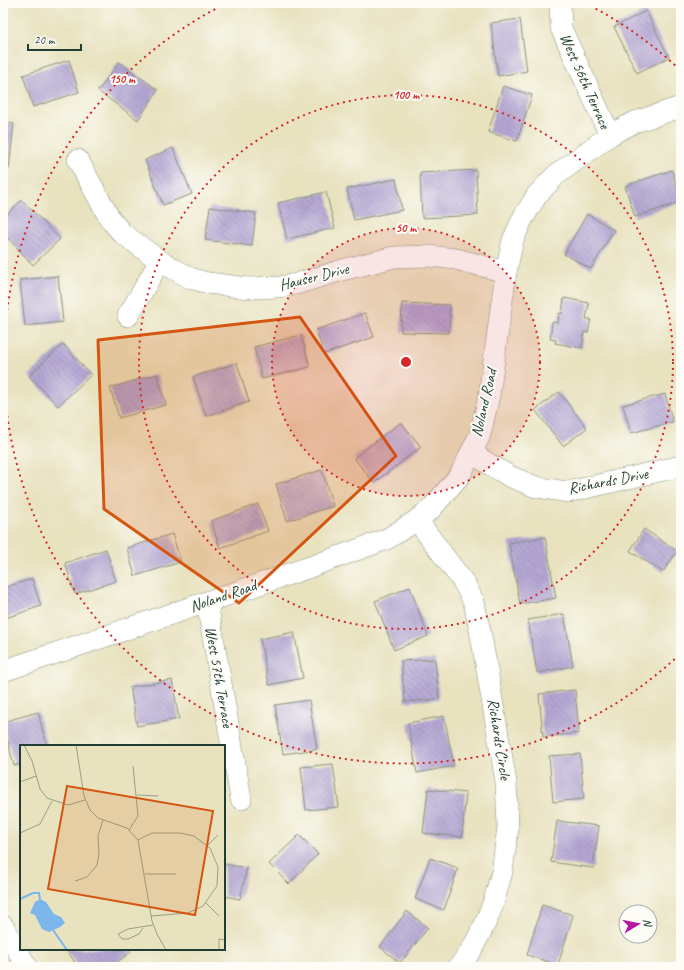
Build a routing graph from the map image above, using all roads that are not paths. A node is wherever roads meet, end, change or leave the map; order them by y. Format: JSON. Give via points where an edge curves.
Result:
{"nodes":[{"id":1,"x":560,"y":3,"type":"edge"},
{"id":2,"x":681,"y":107,"type":"edge"},
{"id":3,"x":610,"y":135,"type":"junction"},
{"id":4,"x":78,"y":160,"type":"dead end"},
{"id":5,"x":160,"y":261,"type":"junction"},
{"id":6,"x":506,"y":272,"type":"junction"},
{"id":7,"x":128,"y":316,"type":"dead end"},
{"id":8,"x":471,"y":453,"type":"junction"},
{"id":9,"x":681,"y":466,"type":"edge"},
{"id":10,"x":417,"y":520,"type":"junction"},
{"id":11,"x":207,"y":602,"type":"junction"},
{"id":12,"x":3,"y":671,"type":"edge"},
{"id":13,"x":241,"y":799,"type":"dead end"},
{"id":14,"x":3,"y":926,"type":"edge"},
{"id":15,"x":27,"y":967,"type":"edge"},
{"id":16,"x":459,"y":967,"type":"edge"}],
"edges":[{"from":1,"to":3,"type":"street","name":"West 56th Terrace","via":[[561,28]]},
{"from":2,"to":3,"type":"street","name":"Noland Road","via":[[635,122]]},
{"from":3,"to":6,"type":"street","name":"Noland Road","via":[[556,175],[537,195],[513,240]]},
{"from":4,"to":5,"type":"street","name":"Hauser Drive","via":[[110,219],[122,234]]},
{"from":5,"to":6,"type":"street","name":"Hauser Drive","via":[[190,278],[248,288],[279,288],[394,257],[429,256],[456,259]]},
{"from":5,"to":7,"type":"street"},
{"from":6,"to":8,"type":"street","name":"Noland Road","via":[[489,396],[480,435]]},
{"from":8,"to":9,"type":"street","name":"Richards Drive","via":[[509,476],[536,487],[568,492]]},
{"from":8,"to":10,"type":"street","name":"Noland Road","via":[[460,475],[444,495],[432,509]]},
{"from":10,"to":11,"type":"street","name":"Noland Road","via":[[387,539]]},
{"from":10,"to":16,"type":"street","name":"Richards Circle","via":[[464,583],[474,602],[506,782],[508,827],[502,872],[485,924]]},
{"from":11,"to":12,"type":"street","name":"Noland Road"},
{"from":11,"to":13,"type":"street","name":"West 57th Terrace"},
{"from":14,"to":15,"type":"street"}]}
